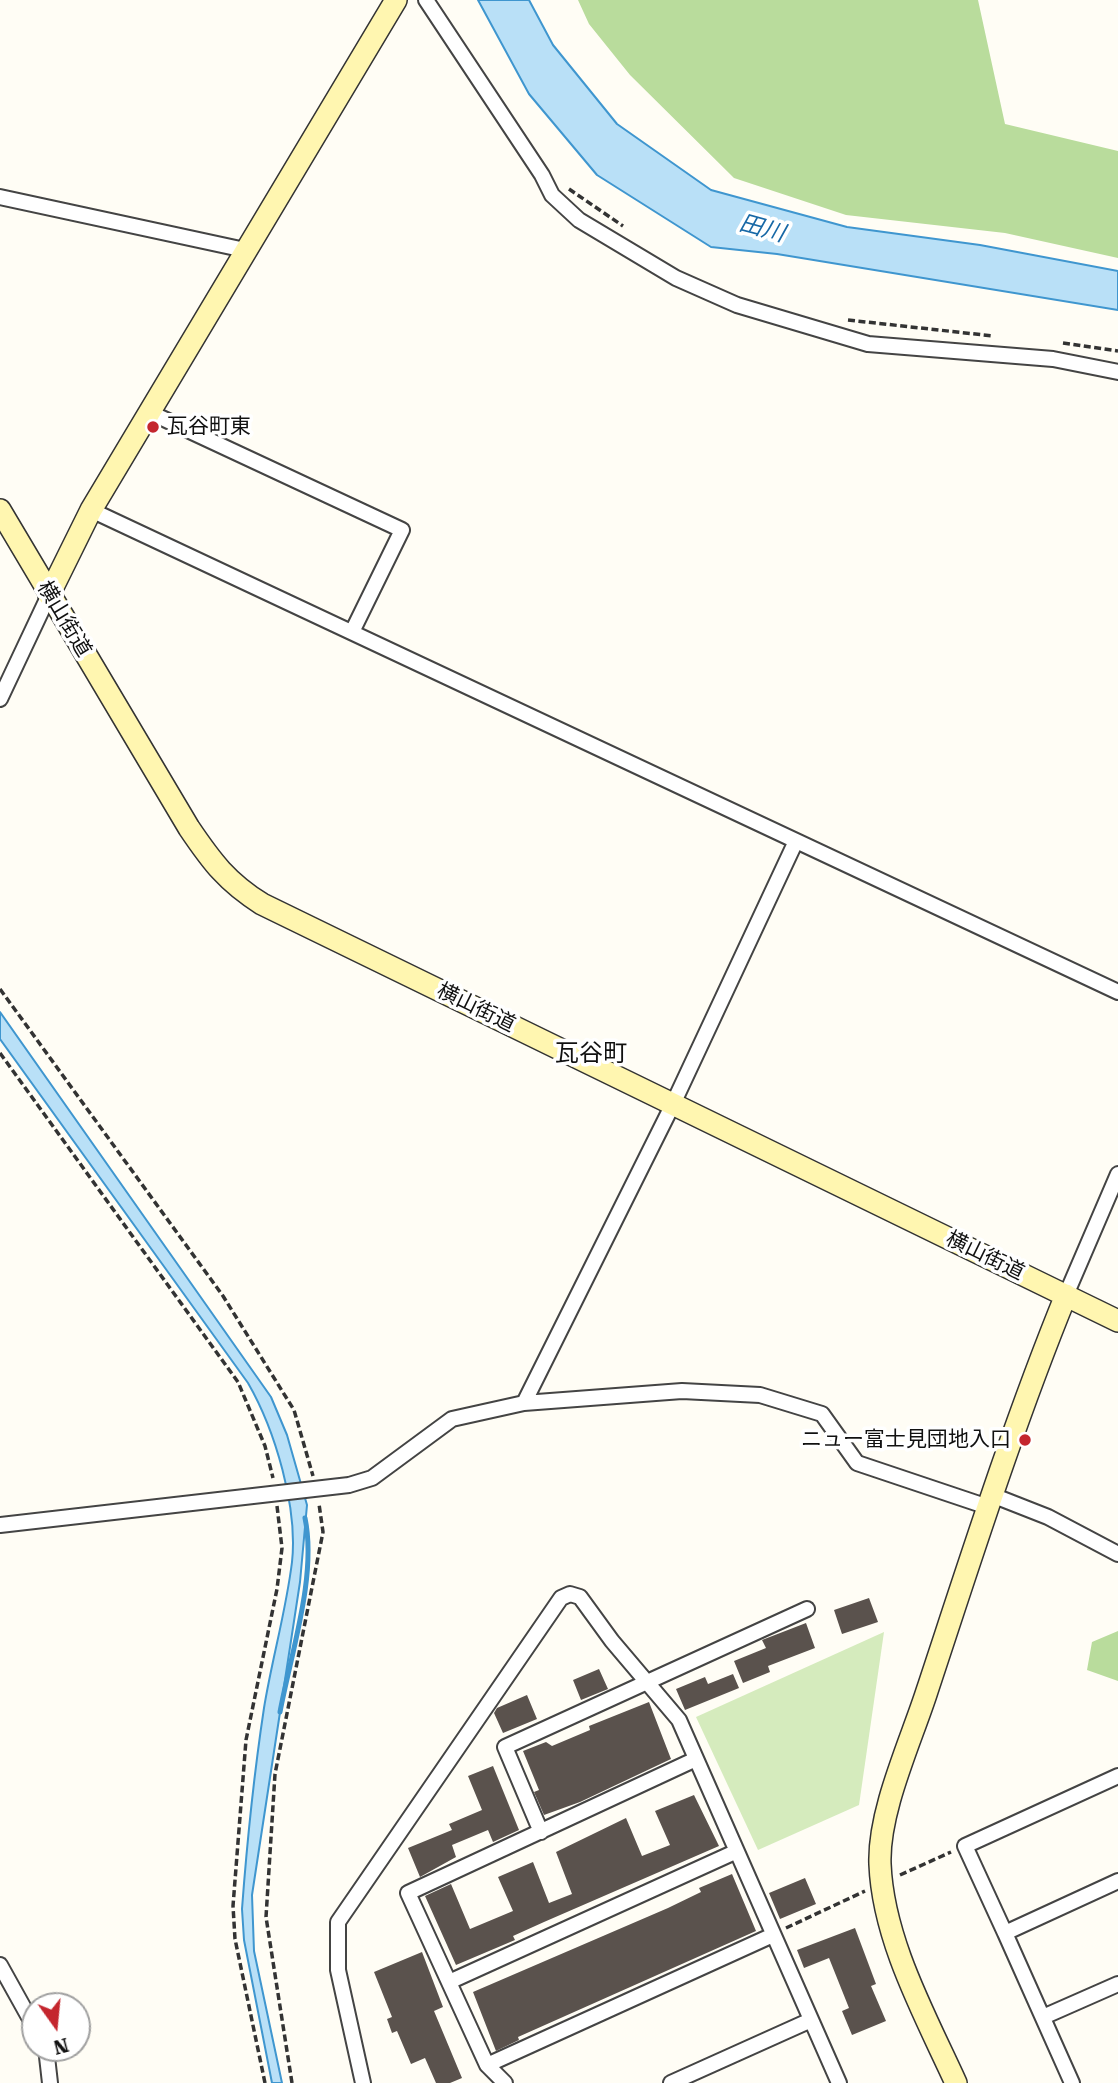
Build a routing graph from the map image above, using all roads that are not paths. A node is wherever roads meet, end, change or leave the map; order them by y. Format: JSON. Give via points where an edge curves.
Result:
{"nodes":[{"id":1,"x":396,"y":0,"type":"edge"},
{"id":2,"x":426,"y":0,"type":"edge"},
{"id":3,"x":0,"y":197,"type":"edge"},
{"id":4,"x":244,"y":250,"type":"junction"},
{"id":5,"x":1118,"y":372,"type":"edge"},
{"id":6,"x":149,"y":412,"type":"junction"},
{"id":7,"x":0,"y":510,"type":"edge"},
{"id":8,"x":91,"y":510,"type":"junction"},
{"id":9,"x":49,"y":595,"type":"junction"},
{"id":10,"x":352,"y":632,"type":"junction"},
{"id":11,"x":0,"y":699,"type":"edge"},
{"id":12,"x":796,"y":841,"type":"junction"},
{"id":13,"x":1118,"y":992,"type":"edge"},
{"id":14,"x":673,"y":1104,"type":"junction"},
{"id":15,"x":1118,"y":1174,"type":"edge"},
{"id":16,"x":1066,"y":1296,"type":"junction"},
{"id":17,"x":1118,"y":1321,"type":"edge"},
{"id":18,"x":524,"y":1403,"type":"junction"},
{"id":19,"x":990,"y":1501,"type":"junction"},
{"id":20,"x":0,"y":1525,"type":"edge"},
{"id":21,"x":1118,"y":1554,"type":"edge"},
{"id":22,"x":807,"y":1609,"type":"dead end"},
{"id":23,"x":649,"y":1683,"type":"junction"},
{"id":24,"x":696,"y":1759,"type":"junction"},
{"id":25,"x":1118,"y":1776,"type":"edge"},
{"id":26,"x":541,"y":1832,"type":"junction"},
{"id":27,"x":735,"y":1852,"type":"junction"},
{"id":28,"x":1118,"y":1881,"type":"edge"},
{"id":29,"x":1005,"y":1933,"type":"junction"},
{"id":30,"x":773,"y":1935,"type":"junction"},
{"id":31,"x":0,"y":1965,"type":"edge"},
{"id":32,"x":449,"y":1982,"type":"junction"},
{"id":33,"x":1118,"y":1984,"type":"edge"},
{"id":34,"x":21,"y":2003,"type":"edge"},
{"id":35,"x":1043,"y":2017,"type":"junction"},
{"id":36,"x":811,"y":2020,"type":"junction"},
{"id":37,"x":48,"y":2062,"type":"edge"},
{"id":38,"x":487,"y":2065,"type":"junction"},
{"id":39,"x":50,"y":2083,"type":"edge"},
{"id":40,"x":363,"y":2083,"type":"edge"},
{"id":41,"x":505,"y":2083,"type":"edge"},
{"id":42,"x":671,"y":2083,"type":"edge"},
{"id":43,"x":839,"y":2083,"type":"edge"},
{"id":44,"x":956,"y":2083,"type":"edge"},
{"id":45,"x":1072,"y":2083,"type":"edge"}],
"edges":[{"from":1,"to":4,"type":"street"},
{"from":2,"to":5,"type":"street","via":[[552,195],[579,220],[676,278],[737,305],[868,344],[1053,359]]},
{"from":3,"to":4,"type":"street"},
{"from":4,"to":6,"type":"street"},
{"from":6,"to":8,"type":"street"},
{"from":6,"to":10,"type":"street","via":[[402,530]]},
{"from":7,"to":9,"type":"street","name":"横山街道"},
{"from":8,"to":9,"type":"street"},
{"from":8,"to":10,"type":"street"},
{"from":9,"to":11,"type":"street"},
{"from":9,"to":14,"type":"street","name":"横山街道","via":[[189,828],[218,871],[238,889]]},
{"from":10,"to":12,"type":"street"},
{"from":12,"to":13,"type":"street"},
{"from":12,"to":14,"type":"street"},
{"from":14,"to":16,"type":"street","name":"横山街道"},
{"from":14,"to":18,"type":"street"},
{"from":15,"to":16,"type":"street"},
{"from":16,"to":17,"type":"street","name":"横山街道"},
{"from":16,"to":19,"type":"street"},
{"from":18,"to":19,"type":"street","via":[[682,1391],[760,1395],[822,1414],[857,1463]]},
{"from":18,"to":20,"type":"street","via":[[452,1419],[372,1478],[317,1489]]},
{"from":19,"to":21,"type":"street","via":[[1048,1517]]},
{"from":19,"to":44,"type":"street","via":[[886,1817],[880,1860],[881,1884],[896,1942]]},
{"from":22,"to":23,"type":"street"},
{"from":23,"to":24,"type":"street","via":[[679,1720]]},
{"from":23,"to":26,"type":"street","via":[[505,1747]]},
{"from":23,"to":40,"type":"street","via":[[580,1597],[570,1594],[561,1598],[338,1922],[338,1970]]},
{"from":24,"to":26,"type":"street"},
{"from":24,"to":27,"type":"street"},
{"from":25,"to":29,"type":"street","via":[[965,1846]]},
{"from":26,"to":32,"type":"street","via":[[408,1893]]},
{"from":27,"to":30,"type":"street"},
{"from":27,"to":32,"type":"street"},
{"from":28,"to":29,"type":"street"},
{"from":29,"to":35,"type":"street"},
{"from":30,"to":36,"type":"street"},
{"from":30,"to":38,"type":"street"},
{"from":31,"to":34,"type":"street"},
{"from":32,"to":38,"type":"street"},
{"from":33,"to":35,"type":"street"},
{"from":35,"to":45,"type":"street"},
{"from":36,"to":42,"type":"street"},
{"from":36,"to":43,"type":"street"},
{"from":37,"to":39,"type":"street"},
{"from":38,"to":41,"type":"street"}]}
